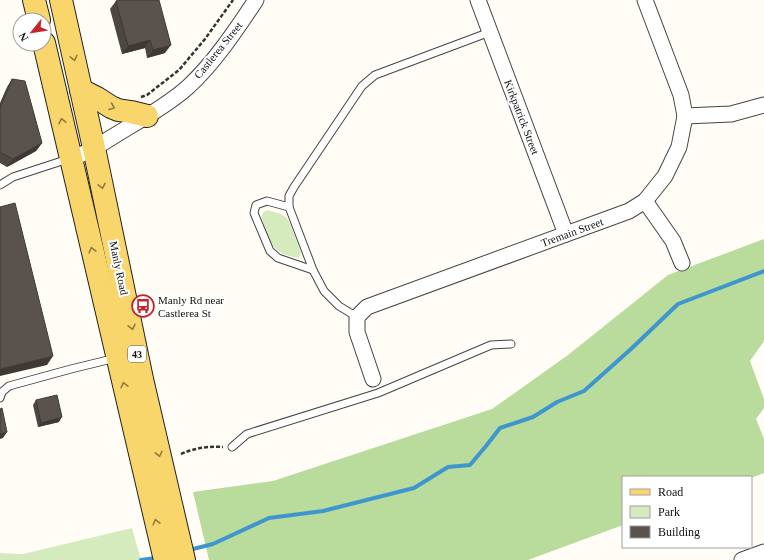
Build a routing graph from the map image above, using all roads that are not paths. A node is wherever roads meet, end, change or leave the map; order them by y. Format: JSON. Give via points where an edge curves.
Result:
{"nodes":[{"id":1,"x":34,"y":0,"type":"edge"},
{"id":2,"x":60,"y":0,"type":"edge"},
{"id":3,"x":256,"y":0,"type":"edge"},
{"id":4,"x":478,"y":0,"type":"edge"},
{"id":5,"x":645,"y":0,"type":"edge"},
{"id":6,"x":37,"y":12,"type":"edge"},
{"id":7,"x":490,"y":32,"type":"junction"},
{"id":8,"x":46,"y":52,"type":"edge"},
{"id":9,"x":81,"y":90,"type":"junction"},
{"id":10,"x":764,"y":105,"type":"edge"},
{"id":11,"x":147,"y":116,"type":"junction"},
{"id":12,"x":685,"y":116,"type":"junction"},
{"id":13,"x":94,"y":148,"type":"junction"},
{"id":14,"x":70,"y":159,"type":"junction"},
{"id":15,"x":0,"y":185,"type":"edge"},
{"id":16,"x":645,"y":201,"type":"junction"},
{"id":17,"x":289,"y":207,"type":"junction"},
{"id":18,"x":566,"y":234,"type":"junction"},
{"id":19,"x":682,"y":263,"type":"dead end"},
{"id":20,"x":313,"y":270,"type":"junction"},
{"id":21,"x":357,"y":318,"type":"junction"},
{"id":22,"x":511,"y":344,"type":"dead end"},
{"id":23,"x":117,"y":358,"type":"junction"},
{"id":24,"x":376,"y":386,"type":"junction"},
{"id":25,"x":0,"y":398,"type":"edge"},
{"id":26,"x":232,"y":447,"type":"road end"},
{"id":27,"x":764,"y":552,"type":"edge"},
{"id":28,"x":165,"y":560,"type":"edge"},
{"id":29,"x":184,"y":560,"type":"edge"},
{"id":30,"x":742,"y":560,"type":"edge"}],
"edges":[{"from":1,"to":6,"type":"main road"},
{"from":2,"to":9,"type":"main road","name":"Manly Road","number":"43","one_way":true},
{"from":3,"to":11,"type":"street","name":"Castlerea Street","via":[[212,61],[189,86]]},
{"from":4,"to":7,"type":"street","name":"Kirkpatrick Street"},
{"from":5,"to":12,"type":"street","name":"Tremain Street","via":[[681,96]]},
{"from":7,"to":17,"type":"lane","via":[[375,75],[362,86],[294,187],[289,196]]},
{"from":7,"to":18,"type":"street","name":"Kirkpatrick Street"},
{"from":14,"to":8,"type":"main road","name":"Manly Road","number":"43","one_way":true},
{"from":9,"to":11,"type":"main road","one_way":true,"via":[[118,110]]},
{"from":9,"to":13,"type":"main road","name":"Manly Road","number":"43"},
{"from":10,"to":12,"type":"street","via":[[731,114]]},
{"from":11,"to":13,"type":"street","name":"Castlerea Street"},
{"from":12,"to":16,"type":"street","name":"Tremain Street","via":[[679,147],[665,176]]},
{"from":13,"to":14,"type":"street","name":"Castlerea Street"},
{"from":13,"to":29,"type":"main road","name":"Manly Road","number":"43","one_way":true,"via":[[142,379]]},
{"from":14,"to":15,"type":"lane","via":[[13,177]]},
{"from":23,"to":14,"type":"main road","name":"Manly Road","number":"43","one_way":true},
{"from":16,"to":18,"type":"street","name":"Tremain Street","via":[[629,211]]},
{"from":16,"to":19,"type":"street","via":[[673,241]]},
{"from":17,"to":20,"type":"lane"},
{"from":17,"to":20,"type":"lane","via":[[267,201],[256,205],[254,213],[270,251],[278,258]]},
{"from":18,"to":21,"type":"street","name":"Tremain Street","via":[[366,307]]},
{"from":20,"to":21,"type":"lane","via":[[324,291],[339,306]]},
{"from":21,"to":24,"type":"street","via":[[357,332]]},
{"from":22,"to":24,"type":"lane","via":[[491,345]]},
{"from":23,"to":25,"type":"lane","via":[[9,386]]},
{"from":28,"to":23,"type":"main road","name":"Manly Road","number":"43","one_way":true},
{"from":24,"to":26,"type":"lane","via":[[247,434]]},
{"from":27,"to":30,"type":"street"}]}
